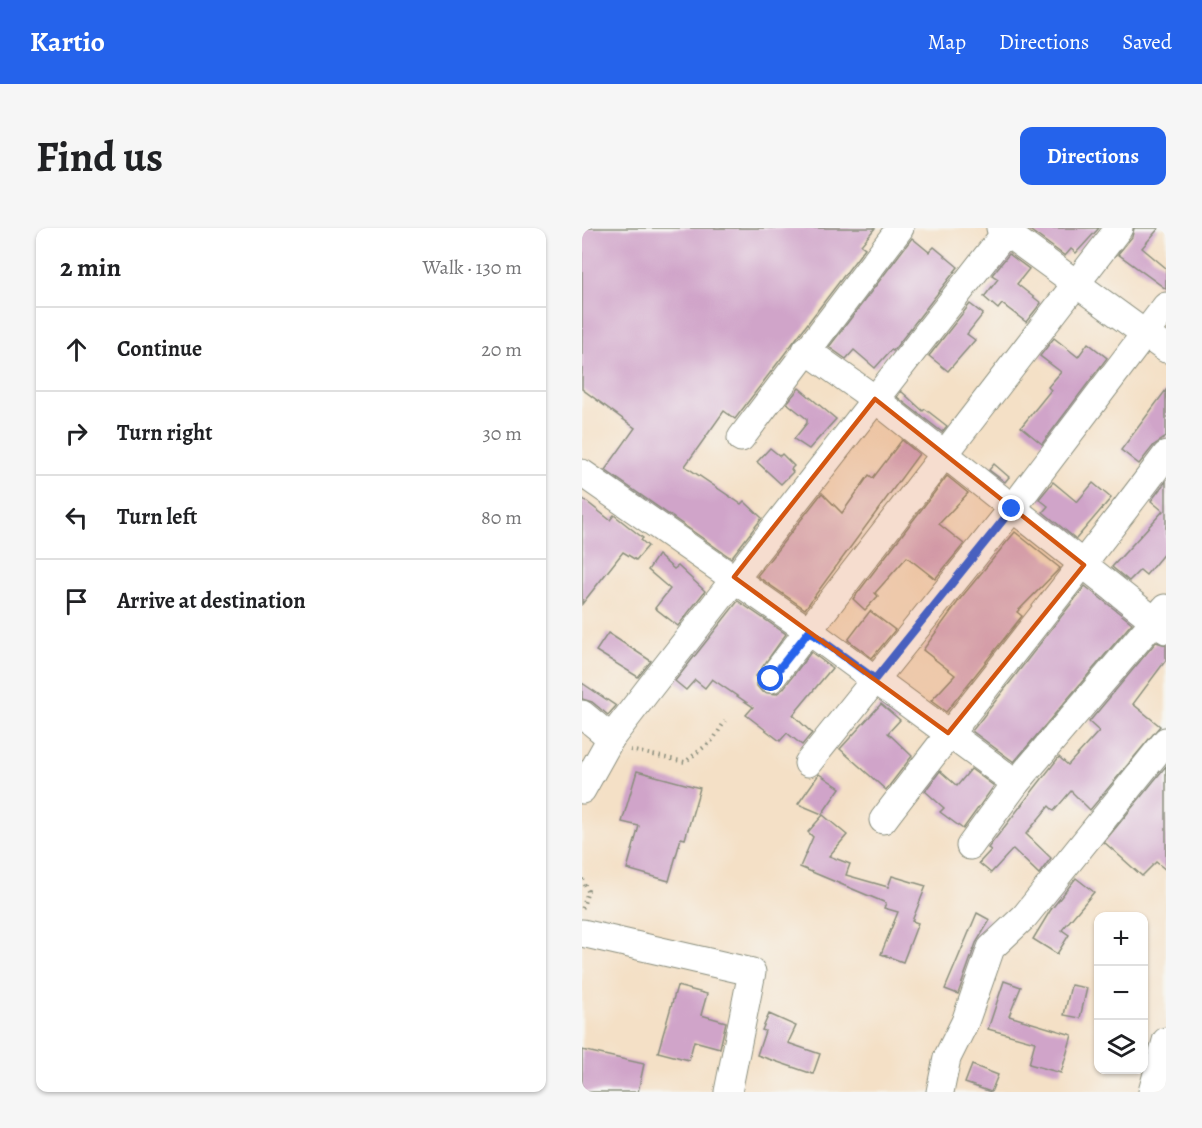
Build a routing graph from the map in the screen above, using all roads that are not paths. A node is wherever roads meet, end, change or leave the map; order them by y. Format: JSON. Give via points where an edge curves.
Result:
{"nodes":[{"id":1,"x":900,"y":228,"type":"edge"},
{"id":2,"x":1119,"y":228,"type":"edge"},
{"id":3,"x":1005,"y":229,"type":"edge"},
{"id":4,"x":1077,"y":284,"type":"junction"},
{"id":5,"x":1166,"y":306,"type":"edge"},
{"id":6,"x":1156,"y":341,"type":"edge"},
{"id":7,"x":806,"y":350,"type":"junction"},
{"id":8,"x":875,"y":399,"type":"junction"},
{"id":9,"x":741,"y":438,"type":"dead end"},
{"id":10,"x":944,"y":454,"type":"junction"},
{"id":11,"x":1166,"y":455,"type":"edge"},
{"id":12,"x":584,"y":478,"type":"edge"},
{"id":13,"x":1012,"y":509,"type":"junction"},
{"id":14,"x":1084,"y":565,"type":"junction"},
{"id":15,"x":734,"y":577,"type":"junction"},
{"id":16,"x":1162,"y":620,"type":"edge"},
{"id":17,"x":809,"y":631,"type":"junction"},
{"id":18,"x":771,"y":679,"type":"dead end"},
{"id":19,"x":875,"y":679,"type":"junction"},
{"id":20,"x":582,"y":714,"type":"edge"},
{"id":21,"x":948,"y":733,"type":"junction"},
{"id":22,"x":1166,"y":741,"type":"edge"},
{"id":23,"x":609,"y":743,"type":"junction"},
{"id":24,"x":808,"y":763,"type":"dead end"},
{"id":25,"x":1016,"y":783,"type":"junction"},
{"id":26,"x":582,"y":790,"type":"edge"},
{"id":27,"x":883,"y":820,"type":"dead end"},
{"id":28,"x":970,"y":846,"type":"dead end"},
{"id":29,"x":582,"y":933,"type":"edge"},
{"id":30,"x":1166,"y":1041,"type":"edge"},
{"id":31,"x":728,"y":1092,"type":"edge"},
{"id":32,"x":940,"y":1092,"type":"edge"},
{"id":33,"x":1152,"y":1092,"type":"edge"}],
"edges":[{"from":1,"to":7,"type":"street"},
{"from":2,"to":4,"type":"street"},
{"from":3,"to":4,"type":"street"},
{"from":3,"to":8,"type":"street"},
{"from":4,"to":6,"type":"street"},
{"from":4,"to":10,"type":"street"},
{"from":5,"to":6,"type":"street"},
{"from":6,"to":13,"type":"street"},
{"from":7,"to":8,"type":"street"},
{"from":7,"to":9,"type":"street"},
{"from":8,"to":10,"type":"street"},
{"from":8,"to":15,"type":"street"},
{"from":10,"to":13,"type":"street"},
{"from":10,"to":17,"type":"street"},
{"from":11,"to":14,"type":"street"},
{"from":12,"to":15,"type":"street"},
{"from":13,"to":14,"type":"street"},
{"from":13,"to":19,"type":"street"},
{"from":14,"to":16,"type":"street"},
{"from":14,"to":21,"type":"street"},
{"from":15,"to":17,"type":"street"},
{"from":15,"to":23,"type":"street"},
{"from":16,"to":25,"type":"street"},
{"from":17,"to":18,"type":"street"},
{"from":17,"to":19,"type":"street"},
{"from":19,"to":21,"type":"street"},
{"from":19,"to":24,"type":"street"},
{"from":20,"to":23,"type":"street"},
{"from":21,"to":25,"type":"street"},
{"from":21,"to":27,"type":"street"},
{"from":22,"to":32,"type":"street","via":[[1025,916],[991,948],[965,1022],[947,1058]]},
{"from":23,"to":26,"type":"street"},
{"from":25,"to":28,"type":"street"},
{"from":29,"to":31,"type":"street","via":[[752,972]]},
{"from":30,"to":33,"type":"street"}]}
